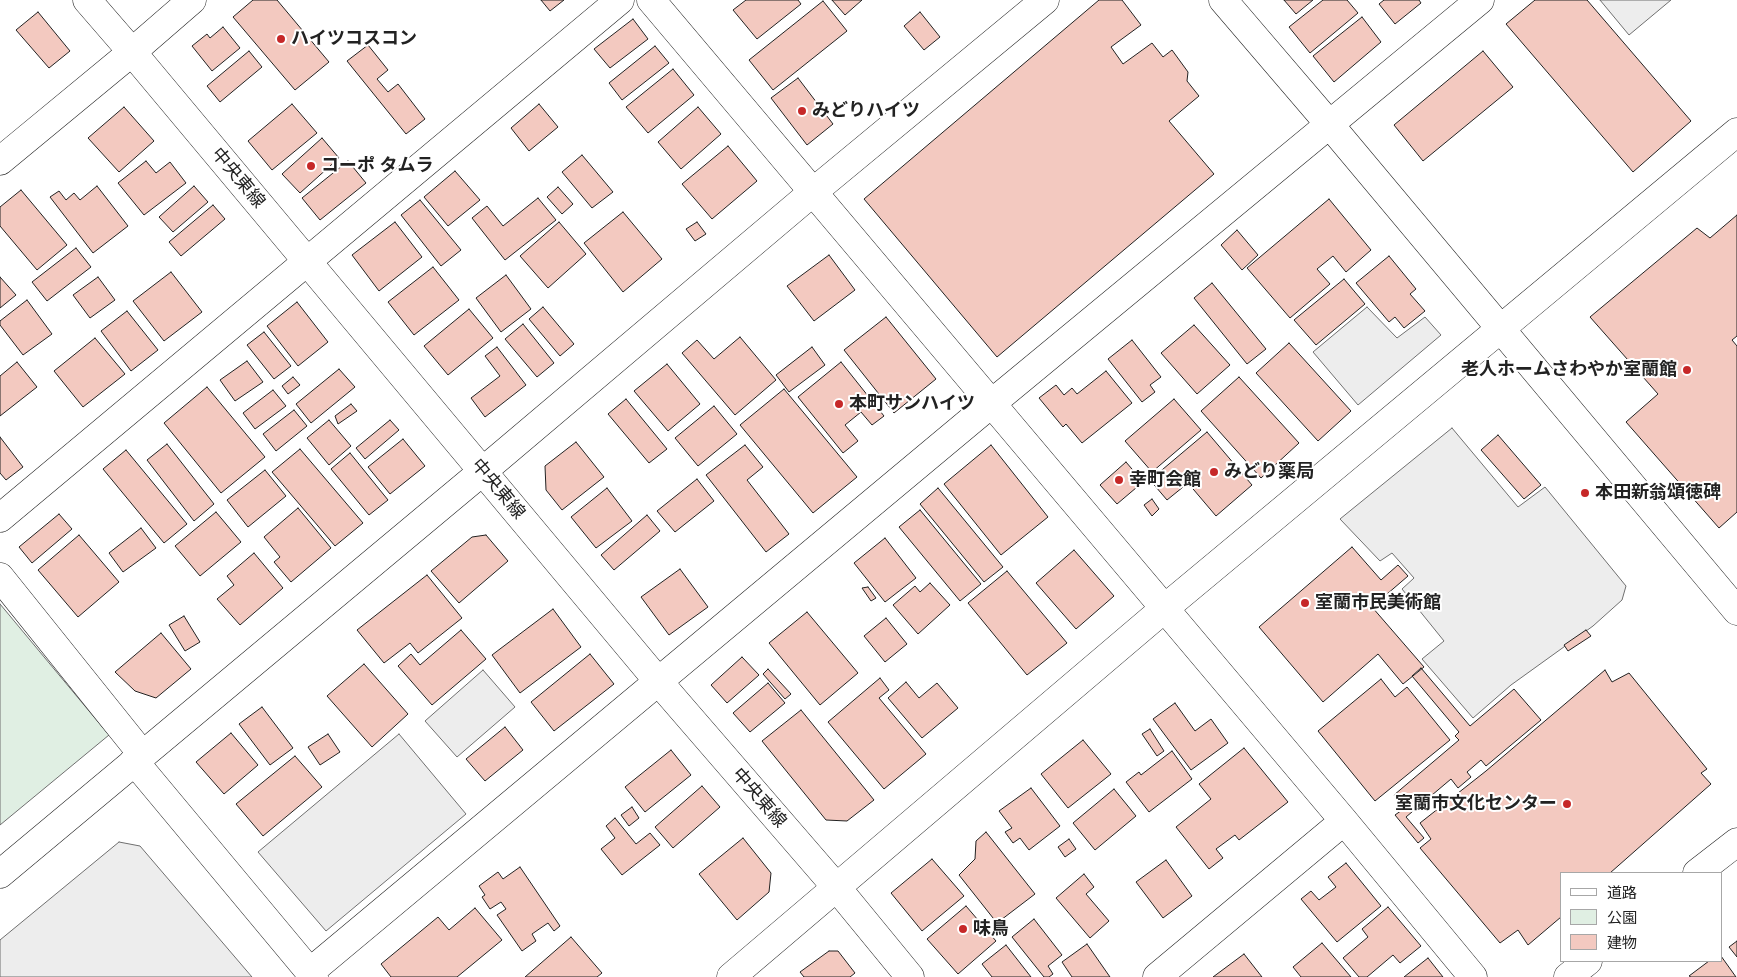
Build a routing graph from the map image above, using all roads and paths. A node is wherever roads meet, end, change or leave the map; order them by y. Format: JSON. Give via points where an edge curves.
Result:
{"nodes":[{"id":1,"x":87,"y":0,"type":"edge"},
{"id":2,"x":192,"y":0,"type":"edge"},
{"id":3,"x":620,"y":0,"type":"edge"},
{"id":4,"x":651,"y":0,"type":"edge"},
{"id":5,"x":1045,"y":0,"type":"edge"},
{"id":6,"x":1223,"y":0,"type":"edge"},
{"id":7,"x":1480,"y":0,"type":"edge"},
{"id":8,"x":132,"y":52,"type":"junction"},
{"id":9,"x":1330,"y":125,"type":"junction"},
{"id":10,"x":1737,"y":132,"type":"edge"},
{"id":11,"x":0,"y":161,"type":"edge"},
{"id":12,"x":813,"y":192,"type":"junction"},
{"id":13,"x":307,"y":261,"type":"junction"},
{"id":14,"x":1500,"y":329,"type":"junction"},
{"id":15,"x":992,"y":403,"type":"junction"},
{"id":16,"x":482,"y":472,"type":"junction"},
{"id":17,"x":0,"y":518,"type":"edge"},
{"id":18,"x":0,"y":578,"type":"edge"},
{"id":19,"x":1165,"y":608,"type":"junction"},
{"id":20,"x":1737,"y":611,"type":"edge"},
{"id":21,"x":658,"y":681,"type":"junction"},
{"id":22,"x":138,"y":758,"type":"junction"},
{"id":23,"x":1344,"y":821,"type":"junction"},
{"id":24,"x":1737,"y":842,"type":"edge"},
{"id":25,"x":1699,"y":872,"type":"edge"},
{"id":26,"x":0,"y":874,"type":"edge"},
{"id":27,"x":837,"y":888,"type":"junction"},
{"id":28,"x":1587,"y":962,"type":"edge"},
{"id":29,"x":312,"y":974,"type":"edge"},
{"id":30,"x":731,"y":977,"type":"edge"},
{"id":31,"x":910,"y":977,"type":"edge"},
{"id":32,"x":1157,"y":977,"type":"edge"},
{"id":33,"x":1473,"y":977,"type":"edge"},
{"id":34,"x":1568,"y":977,"type":"edge"}],
"edges":[{"from":1,"to":8,"type":"street","name":"中央東線"},
{"from":2,"to":8,"type":"street"},
{"from":3,"to":13,"type":"street"},
{"from":4,"to":12,"type":"street"},
{"from":5,"to":12,"type":"street"},
{"from":6,"to":9,"type":"street"},
{"from":7,"to":9,"type":"street"},
{"from":8,"to":11,"type":"street"},
{"from":8,"to":13,"type":"street","name":"中央東線"},
{"from":9,"to":14,"type":"street"},
{"from":9,"to":15,"type":"street"},
{"from":10,"to":14,"type":"street"},
{"from":12,"to":15,"type":"street"},
{"from":12,"to":16,"type":"street"},
{"from":13,"to":16,"type":"street","name":"中央東線"},
{"from":13,"to":17,"type":"street"},
{"from":14,"to":19,"type":"street"},
{"from":14,"to":20,"type":"street"},
{"from":15,"to":19,"type":"street"},
{"from":15,"to":21,"type":"street"},
{"from":16,"to":21,"type":"street","name":"中央東線"},
{"from":16,"to":22,"type":"street"},
{"from":18,"to":22,"type":"street"},
{"from":19,"to":23,"type":"street"},
{"from":19,"to":27,"type":"street"},
{"from":21,"to":27,"type":"street","name":"中央東線"},
{"from":21,"to":29,"type":"street"},
{"from":22,"to":26,"type":"street"},
{"from":22,"to":29,"type":"street"},
{"from":23,"to":32,"type":"street"},
{"from":23,"to":33,"type":"street"},
{"from":24,"to":25,"type":"street"},
{"from":27,"to":30,"type":"street"},
{"from":27,"to":31,"type":"street","name":"中央東線"},
{"from":28,"to":34,"type":"street"}]}
